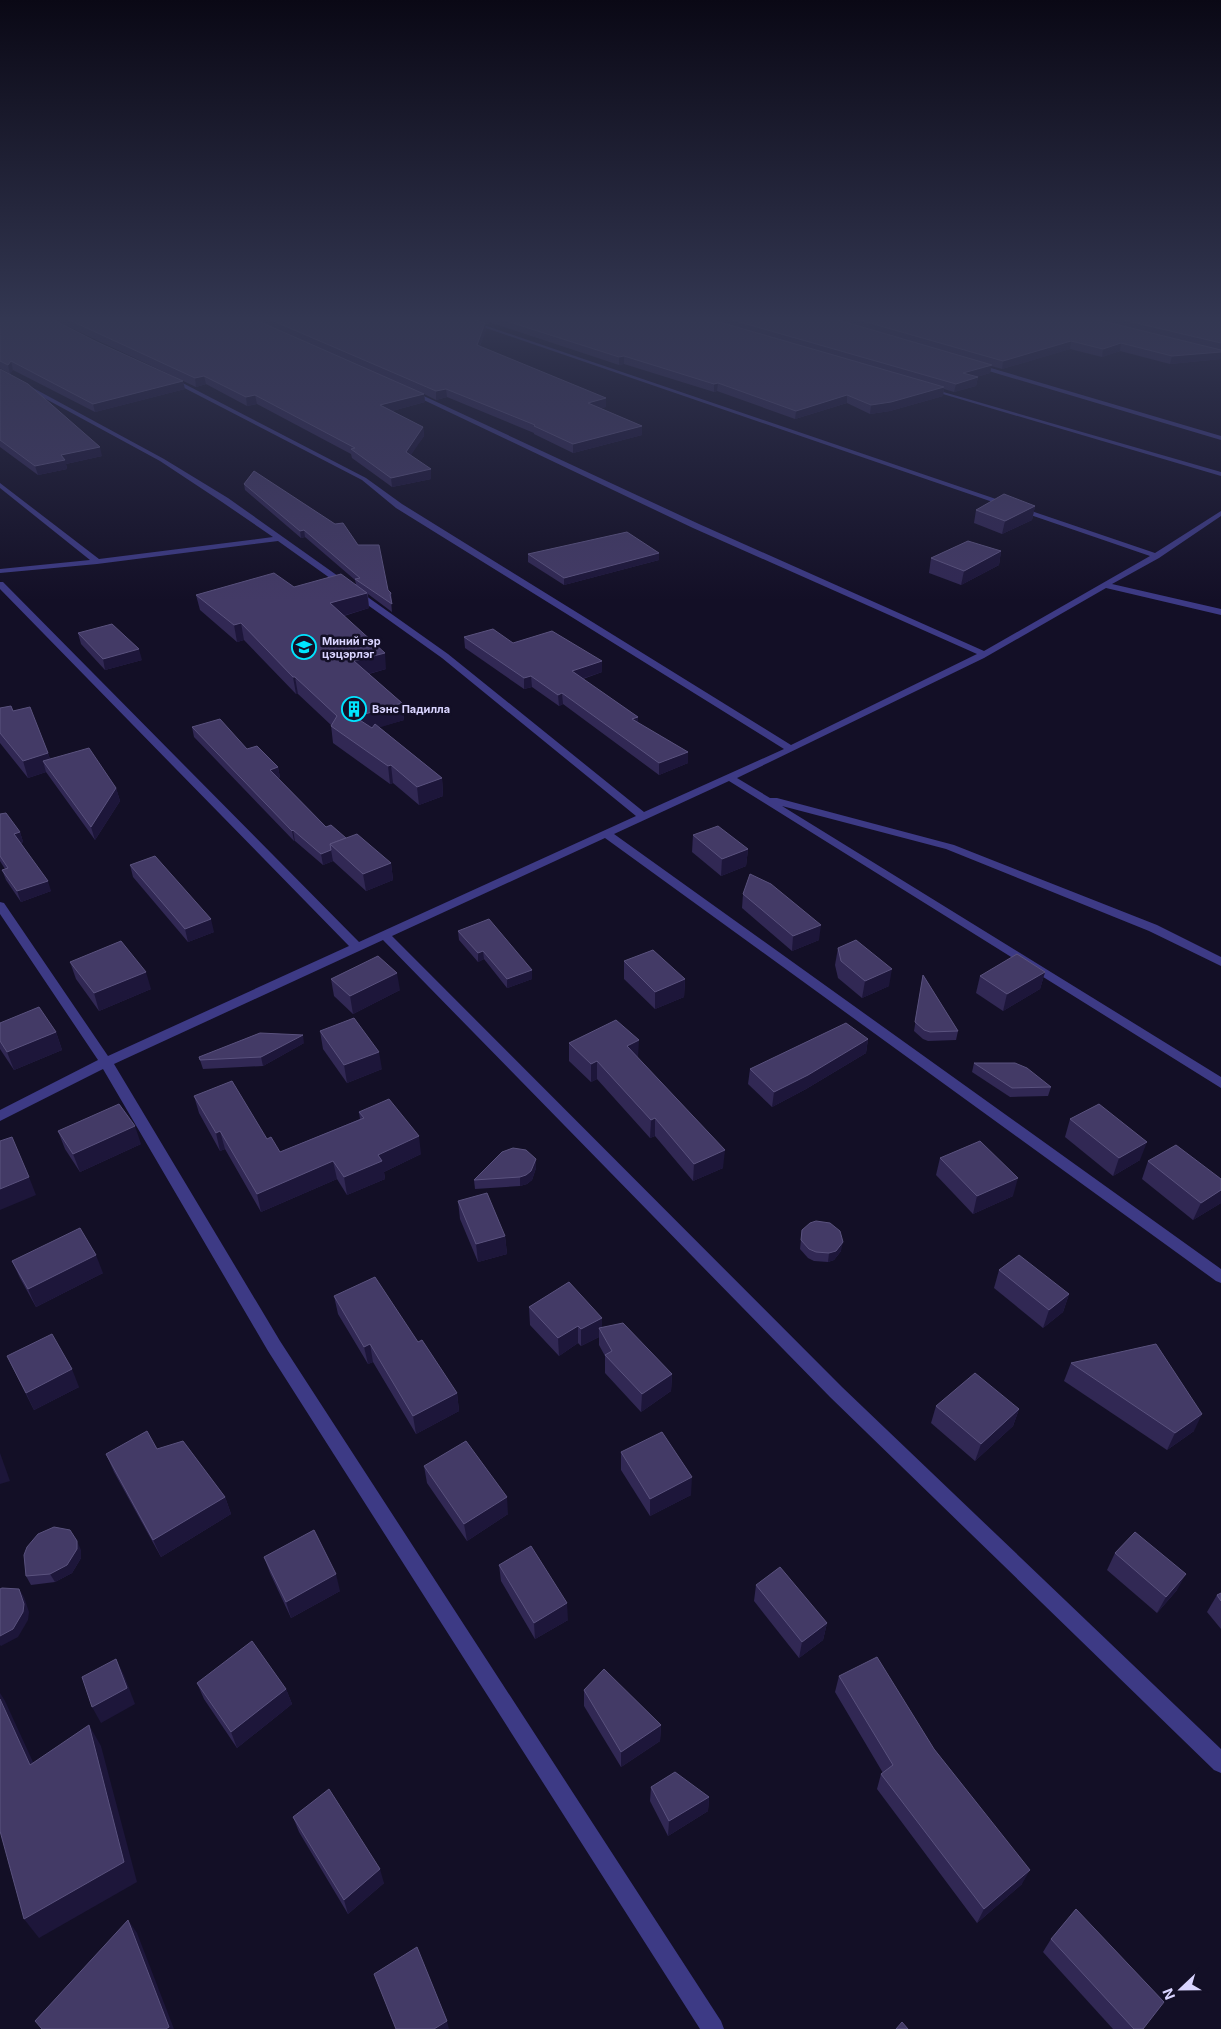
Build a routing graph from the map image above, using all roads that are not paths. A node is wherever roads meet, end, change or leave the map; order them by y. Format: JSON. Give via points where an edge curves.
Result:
{"nodes":[{"id":1,"x":73,"y":412,"type":"edge"},
{"id":2,"x":236,"y":412,"type":"edge"},
{"id":3,"x":452,"y":412,"type":"edge"},
{"id":4,"x":735,"y":412,"type":"edge"},
{"id":5,"x":1010,"y":412,"type":"edge"},
{"id":6,"x":1132,"y":412,"type":"edge"},
{"id":7,"x":1221,"y":438,"type":"edge"},
{"id":8,"x":1221,"y":474,"type":"edge"},
{"id":9,"x":0,"y":485,"type":"edge"},
{"id":10,"x":1221,"y":512,"type":"edge"},
{"id":11,"x":277,"y":539,"type":"junction"},
{"id":12,"x":1156,"y":556,"type":"junction"},
{"id":13,"x":97,"y":562,"type":"junction"},
{"id":14,"x":0,"y":571,"type":"edge"},
{"id":15,"x":0,"y":584,"type":"edge"},
{"id":16,"x":1104,"y":585,"type":"junction"},
{"id":17,"x":1221,"y":612,"type":"edge"},
{"id":18,"x":984,"y":654,"type":"junction"},
{"id":19,"x":791,"y":749,"type":"junction"},
{"id":20,"x":729,"y":776,"type":"junction"},
{"id":21,"x":761,"y":796,"type":"junction"},
{"id":22,"x":643,"y":816,"type":"junction"},
{"id":23,"x":605,"y":833,"type":"junction"},
{"id":24,"x":0,"y":905,"type":"edge"},
{"id":25,"x":385,"y":936,"type":"junction"},
{"id":26,"x":358,"y":948,"type":"junction"},
{"id":27,"x":1221,"y":962,"type":"edge"},
{"id":28,"x":106,"y":1062,"type":"junction"},
{"id":29,"x":1221,"y":1083,"type":"edge"},
{"id":30,"x":0,"y":1116,"type":"edge"},
{"id":31,"x":1221,"y":1277,"type":"edge"},
{"id":32,"x":1221,"y":1762,"type":"edge"},
{"id":33,"x":713,"y":2029,"type":"edge"}],
"edges":[{"from":1,"to":11,"type":"street","via":[[162,460],[225,500]]},
{"from":2,"to":19,"type":"street","via":[[364,479],[398,506]]},
{"from":3,"to":18,"type":"street","via":[[696,526]]},
{"from":4,"to":12,"type":"street"},
{"from":5,"to":8,"type":"street"},
{"from":6,"to":7,"type":"street"},
{"from":9,"to":13,"type":"street"},
{"from":10,"to":12,"type":"street"},
{"from":11,"to":13,"type":"street"},
{"from":11,"to":22,"type":"street","via":[[445,656]]},
{"from":12,"to":16,"type":"street"},
{"from":13,"to":14,"type":"street"},
{"from":15,"to":26,"type":"street"},
{"from":16,"to":17,"type":"street"},
{"from":16,"to":18,"type":"street"},
{"from":18,"to":19,"type":"street"},
{"from":19,"to":20,"type":"street"},
{"from":20,"to":21,"type":"street"},
{"from":20,"to":22,"type":"street"},
{"from":21,"to":27,"type":"street","via":[[950,847],[1153,928]]},
{"from":21,"to":29,"type":"street"},
{"from":22,"to":23,"type":"street"},
{"from":23,"to":25,"type":"street"},
{"from":23,"to":31,"type":"street"},
{"from":24,"to":28,"type":"street"},
{"from":25,"to":26,"type":"street"},
{"from":25,"to":32,"type":"street","via":[[836,1392]]},
{"from":26,"to":28,"type":"street"},
{"from":28,"to":30,"type":"street"},
{"from":28,"to":33,"type":"street","via":[[274,1346]]}]}
